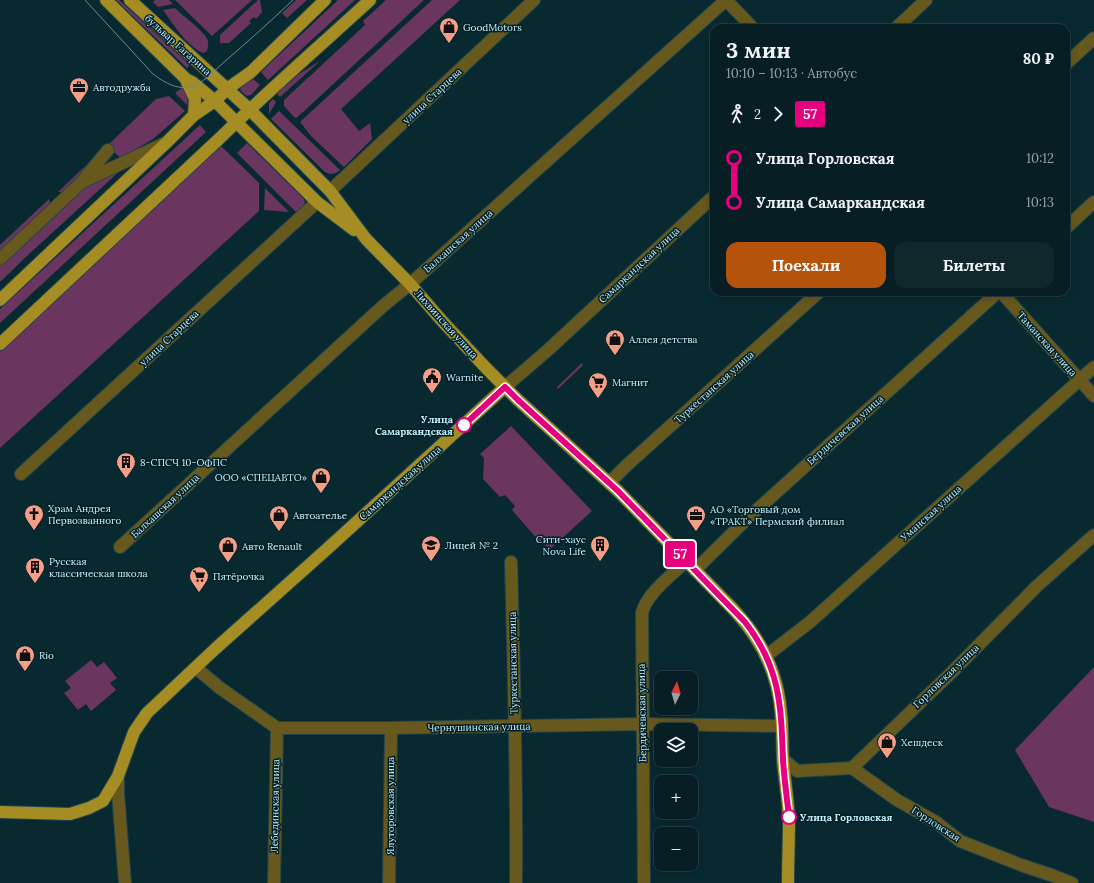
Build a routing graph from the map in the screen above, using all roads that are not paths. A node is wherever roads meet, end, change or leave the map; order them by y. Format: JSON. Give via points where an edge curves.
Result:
{"nodes":[{"id":1,"x":106,"y":0,"type":"edge"},
{"id":2,"x":130,"y":0,"type":"edge"},
{"id":3,"x":324,"y":0,"type":"edge"},
{"id":4,"x":370,"y":0,"type":"edge"},
{"id":5,"x":534,"y":0,"type":"edge"},
{"id":6,"x":726,"y":0,"type":"edge"},
{"id":7,"x":926,"y":0,"type":"edge"},
{"id":8,"x":749,"y":24,"type":"edge"},
{"id":9,"x":900,"y":24,"type":"edge"},
{"id":10,"x":1094,"y":38,"type":"edge"},
{"id":11,"x":1070,"y":60,"type":"edge"},
{"id":12,"x":186,"y":79,"type":"junction"},
{"id":13,"x":227,"y":89,"type":"junction"},
{"id":14,"x":215,"y":101,"type":"junction"},
{"id":15,"x":249,"y":109,"type":"junction"},
{"id":16,"x":194,"y":115,"type":"junction"},
{"id":17,"x":237,"y":122,"type":"junction"},
{"id":18,"x":166,"y":143,"type":"junction"},
{"id":19,"x":108,"y":150,"type":"dead end"},
{"id":20,"x":82,"y":182,"type":"junction"},
{"id":21,"x":330,"y":191,"type":"junction"},
{"id":22,"x":710,"y":200,"type":"edge"},
{"id":23,"x":317,"y":202,"type":"junction"},
{"id":24,"x":1094,"y":202,"type":"edge"},
{"id":25,"x":1070,"y":224,"type":"edge"},
{"id":26,"x":366,"y":239,"type":"junction"},
{"id":27,"x":0,"y":259,"type":"edge"},
{"id":28,"x":410,"y":284,"type":"junction"},
{"id":29,"x":815,"y":296,"type":"edge"},
{"id":30,"x":995,"y":296,"type":"edge"},
{"id":31,"x":1003,"y":296,"type":"edge"},
{"id":32,"x":0,"y":300,"type":"edge"},
{"id":33,"x":0,"y":344,"type":"edge"},
{"id":34,"x":1094,"y":367,"type":"edge"},
{"id":35,"x":1079,"y":380,"type":"junction"},
{"id":36,"x":505,"y":387,"type":"junction"},
{"id":37,"x":1094,"y":396,"type":"edge"},
{"id":38,"x":21,"y":474,"type":"dead end"},
{"id":39,"x":610,"y":483,"type":"junction"},
{"id":40,"x":1094,"y":535,"type":"edge"},
{"id":41,"x":120,"y":547,"type":"dead end"},
{"id":42,"x":511,"y":562,"type":"dead end"},
{"id":43,"x":691,"y":565,"type":"junction"},
{"id":44,"x":766,"y":656,"type":"junction"},
{"id":45,"x":196,"y":668,"type":"junction"},
{"id":46,"x":643,"y":724,"type":"junction"},
{"id":47,"x":514,"y":726,"type":"junction"},
{"id":48,"x":782,"y":726,"type":"junction"},
{"id":49,"x":277,"y":728,"type":"junction"},
{"id":50,"x":391,"y":728,"type":"junction"},
{"id":51,"x":783,"y":759,"type":"junction"},
{"id":52,"x":852,"y":768,"type":"junction"},
{"id":53,"x":118,"y":776,"type":"junction"},
{"id":54,"x":0,"y":812,"type":"edge"},
{"id":55,"x":125,"y":883,"type":"edge"},
{"id":56,"x":274,"y":883,"type":"edge"},
{"id":57,"x":390,"y":883,"type":"edge"},
{"id":58,"x":516,"y":883,"type":"edge"},
{"id":59,"x":644,"y":883,"type":"edge"},
{"id":60,"x":788,"y":883,"type":"edge"},
{"id":61,"x":1072,"y":883,"type":"edge"}],
"edges":[{"from":1,"to":12,"type":"main road","name":"бульвар Гагарина"},
{"from":2,"to":13,"type":"main road","name":"бульвар Гагарина"},
{"from":3,"to":13,"type":"main road","via":[[251,72]]},
{"from":4,"to":15,"type":"main road"},
{"from":5,"to":21,"type":"street","name":"улица Старцева"},
{"from":6,"to":8,"type":"street"},
{"from":6,"to":28,"type":"street","name":"Балхашская улица"},
{"from":7,"to":9,"type":"street"},
{"from":10,"to":11,"type":"street"},
{"from":12,"to":14,"type":"main road","name":"бульвар Гагарина"},
{"from":12,"to":16,"type":"main road","name":"бульвар Гагарина","via":[[195,98]]},
{"from":13,"to":14,"type":"main road"},
{"from":13,"to":15,"type":"main road","name":"бульвар Гагарина"},
{"from":14,"to":16,"type":"main road"},
{"from":14,"to":17,"type":"main road","name":"бульвар Гагарина"},
{"from":15,"to":17,"type":"main road"},
{"from":15,"to":21,"type":"main road","name":"бульвар Гагарина"},
{"from":16,"to":18,"type":"main road"},
{"from":17,"to":23,"type":"main road","name":"бульвар Гагарина"},
{"from":17,"to":33,"type":"main road"},
{"from":18,"to":20,"type":"street"},
{"from":18,"to":32,"type":"main road"},
{"from":19,"to":20,"type":"street"},
{"from":20,"to":27,"type":"street"},
{"from":21,"to":26,"type":"main road","name":"бульвар Гагарина"},
{"from":22,"to":36,"type":"street","name":"Самаркандская улица"},
{"from":23,"to":26,"type":"main road","name":"бульвар Гагарина"},
{"from":23,"to":38,"type":"street","name":"улица Старцева"},
{"from":24,"to":25,"type":"street"},
{"from":26,"to":28,"type":"main road","name":"Лихвинская улица"},
{"from":28,"to":36,"type":"main road","name":"Лихвинская улица"},
{"from":28,"to":41,"type":"street","name":"Балхашская улица"},
{"from":29,"to":39,"type":"street","name":"Туркестанская улица","via":[[632,460]]},
{"from":30,"to":43,"type":"street","name":"Бердичевская улица","via":[[749,517]]},
{"from":31,"to":35,"type":"street","name":"Таманская улица"},
{"from":34,"to":35,"type":"street","name":"Уманская улица"},
{"from":35,"to":37,"type":"street","name":"Таманская улица"},
{"from":35,"to":44,"type":"street","name":"Уманская улица","via":[[810,622]]},
{"from":36,"to":39,"type":"main road","name":"Лихвинская улица"},
{"from":36,"to":45,"type":"main road","name":"Самаркандская улица"},
{"from":39,"to":43,"type":"main road","name":"Лихвинская улица"},
{"from":40,"to":52,"type":"street","name":"Горловская улица","via":[[1036,586],[952,672]]},
{"from":42,"to":47,"type":"street","name":"Туркестанская улица"},
{"from":43,"to":44,"type":"main road","name":"Лихвинская улица","via":[[745,622]]},
{"from":43,"to":46,"type":"street","name":"Бердичевская улица","via":[[651,595],[644,605]]},
{"from":44,"to":48,"type":"main road","name":"Лихвинская улица","via":[[778,690]]},
{"from":45,"to":49,"type":"street"},
{"from":45,"to":53,"type":"main road","name":"Самаркандская улица","via":[[143,718],[134,732]]},
{"from":46,"to":47,"type":"street","name":"Чернушинская улица"},
{"from":46,"to":48,"type":"street","name":"Чернушинская улица"},
{"from":46,"to":59,"type":"street","name":"Бердичевская улица"},
{"from":47,"to":50,"type":"street","name":"Чернушинская улица"},
{"from":47,"to":58,"type":"street","name":"Туркестанская улица","via":[[517,789]]},
{"from":48,"to":51,"type":"main road","name":"Лихвинская улица"},
{"from":49,"to":50,"type":"street","name":"Чернушинская улица"},
{"from":49,"to":56,"type":"street","name":"Лебединская улица"},
{"from":50,"to":57,"type":"street","name":"Ялуторовская улица"},
{"from":51,"to":52,"type":"street","via":[[797,771]]},
{"from":51,"to":60,"type":"main road","name":"Лихвинская улица","via":[[789,817]]},
{"from":52,"to":61,"type":"street","name":"Горловская","via":[[898,800],[936,822],[960,841]]},
{"from":53,"to":54,"type":"main road","name":"Самаркандская улица","via":[[103,800],[70,814]]},
{"from":53,"to":55,"type":"street"}]}
